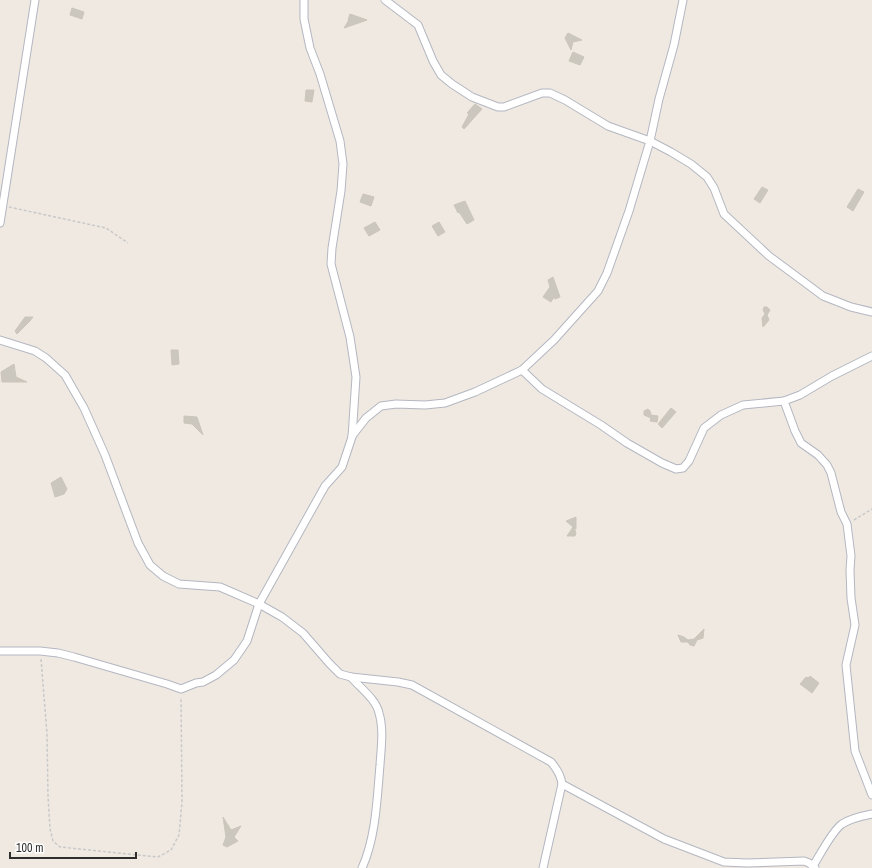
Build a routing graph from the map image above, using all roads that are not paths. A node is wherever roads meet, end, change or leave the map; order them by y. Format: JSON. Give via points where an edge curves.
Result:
{"nodes":[{"id":1,"x":35,"y":0,"type":"edge"},
{"id":2,"x":304,"y":0,"type":"edge"},
{"id":3,"x":385,"y":0,"type":"edge"},
{"id":4,"x":682,"y":0,"type":"edge"},
{"id":5,"x":650,"y":141,"type":"junction"},
{"id":6,"x":0,"y":223,"type":"edge"},
{"id":7,"x":872,"y":312,"type":"edge"},
{"id":8,"x":0,"y":340,"type":"edge"},
{"id":9,"x":872,"y":356,"type":"edge"},
{"id":10,"x":522,"y":370,"type":"junction"},
{"id":11,"x":784,"y":401,"type":"junction"},
{"id":12,"x":352,"y":437,"type":"junction"},
{"id":13,"x":259,"y":604,"type":"junction"},
{"id":14,"x":0,"y":651,"type":"edge"},
{"id":15,"x":351,"y":677,"type":"junction"},
{"id":16,"x":562,"y":784,"type":"junction"},
{"id":17,"x":872,"y":795,"type":"edge"},
{"id":18,"x":872,"y":814,"type":"edge"},
{"id":19,"x":814,"y":867,"type":"edge"},
{"id":20,"x":362,"y":868,"type":"edge"},
{"id":21,"x":543,"y":868,"type":"edge"}],
"edges":[{"from":1,"to":6,"type":"street"},
{"from":2,"to":12,"type":"street","via":[[304,19],[310,48],[340,140],[343,164],[331,264],[350,337],[356,377]]},
{"from":3,"to":5,"type":"street","via":[[418,25],[433,61],[442,75],[472,97],[504,107],[542,92],[550,93],[608,126]]},
{"from":4,"to":5,"type":"street","via":[[674,45],[658,99]]},
{"from":5,"to":7,"type":"street","via":[[707,177],[714,188],[721,209],[731,222],[769,256],[823,296]]},
{"from":5,"to":10,"type":"street","via":[[629,211],[598,291],[554,340]]},
{"from":8,"to":13,"type":"street","via":[[35,351],[65,375],[84,408],[138,543],[150,565],[163,576],[179,584],[220,587]]},
{"from":9,"to":11,"type":"street"},
{"from":10,"to":11,"type":"street","via":[[542,389],[627,443],[676,469],[683,468],[689,462],[704,428],[721,415],[743,405]]},
{"from":10,"to":12,"type":"street","via":[[445,403],[381,406],[366,418]]},
{"from":11,"to":17,"type":"street","via":[[801,443],[827,465],[847,524],[855,625],[846,665],[854,750]]},
{"from":12,"to":13,"type":"street","via":[[342,467],[314,505]]},
{"from":13,"to":14,"type":"street","via":[[247,641],[234,660],[216,675],[181,689],[74,657],[40,652]]},
{"from":13,"to":15,"type":"street","via":[[303,633],[340,674]]},
{"from":15,"to":16,"type":"street","via":[[412,685],[551,762],[562,778]]},
{"from":15,"to":20,"type":"street","via":[[374,702],[379,712],[382,731],[372,834]]},
{"from":16,"to":19,"type":"street","via":[[664,839],[724,862],[804,861]]},
{"from":16,"to":21,"type":"street"},
{"from":18,"to":19,"type":"street","via":[[842,824],[835,831]]}]}
